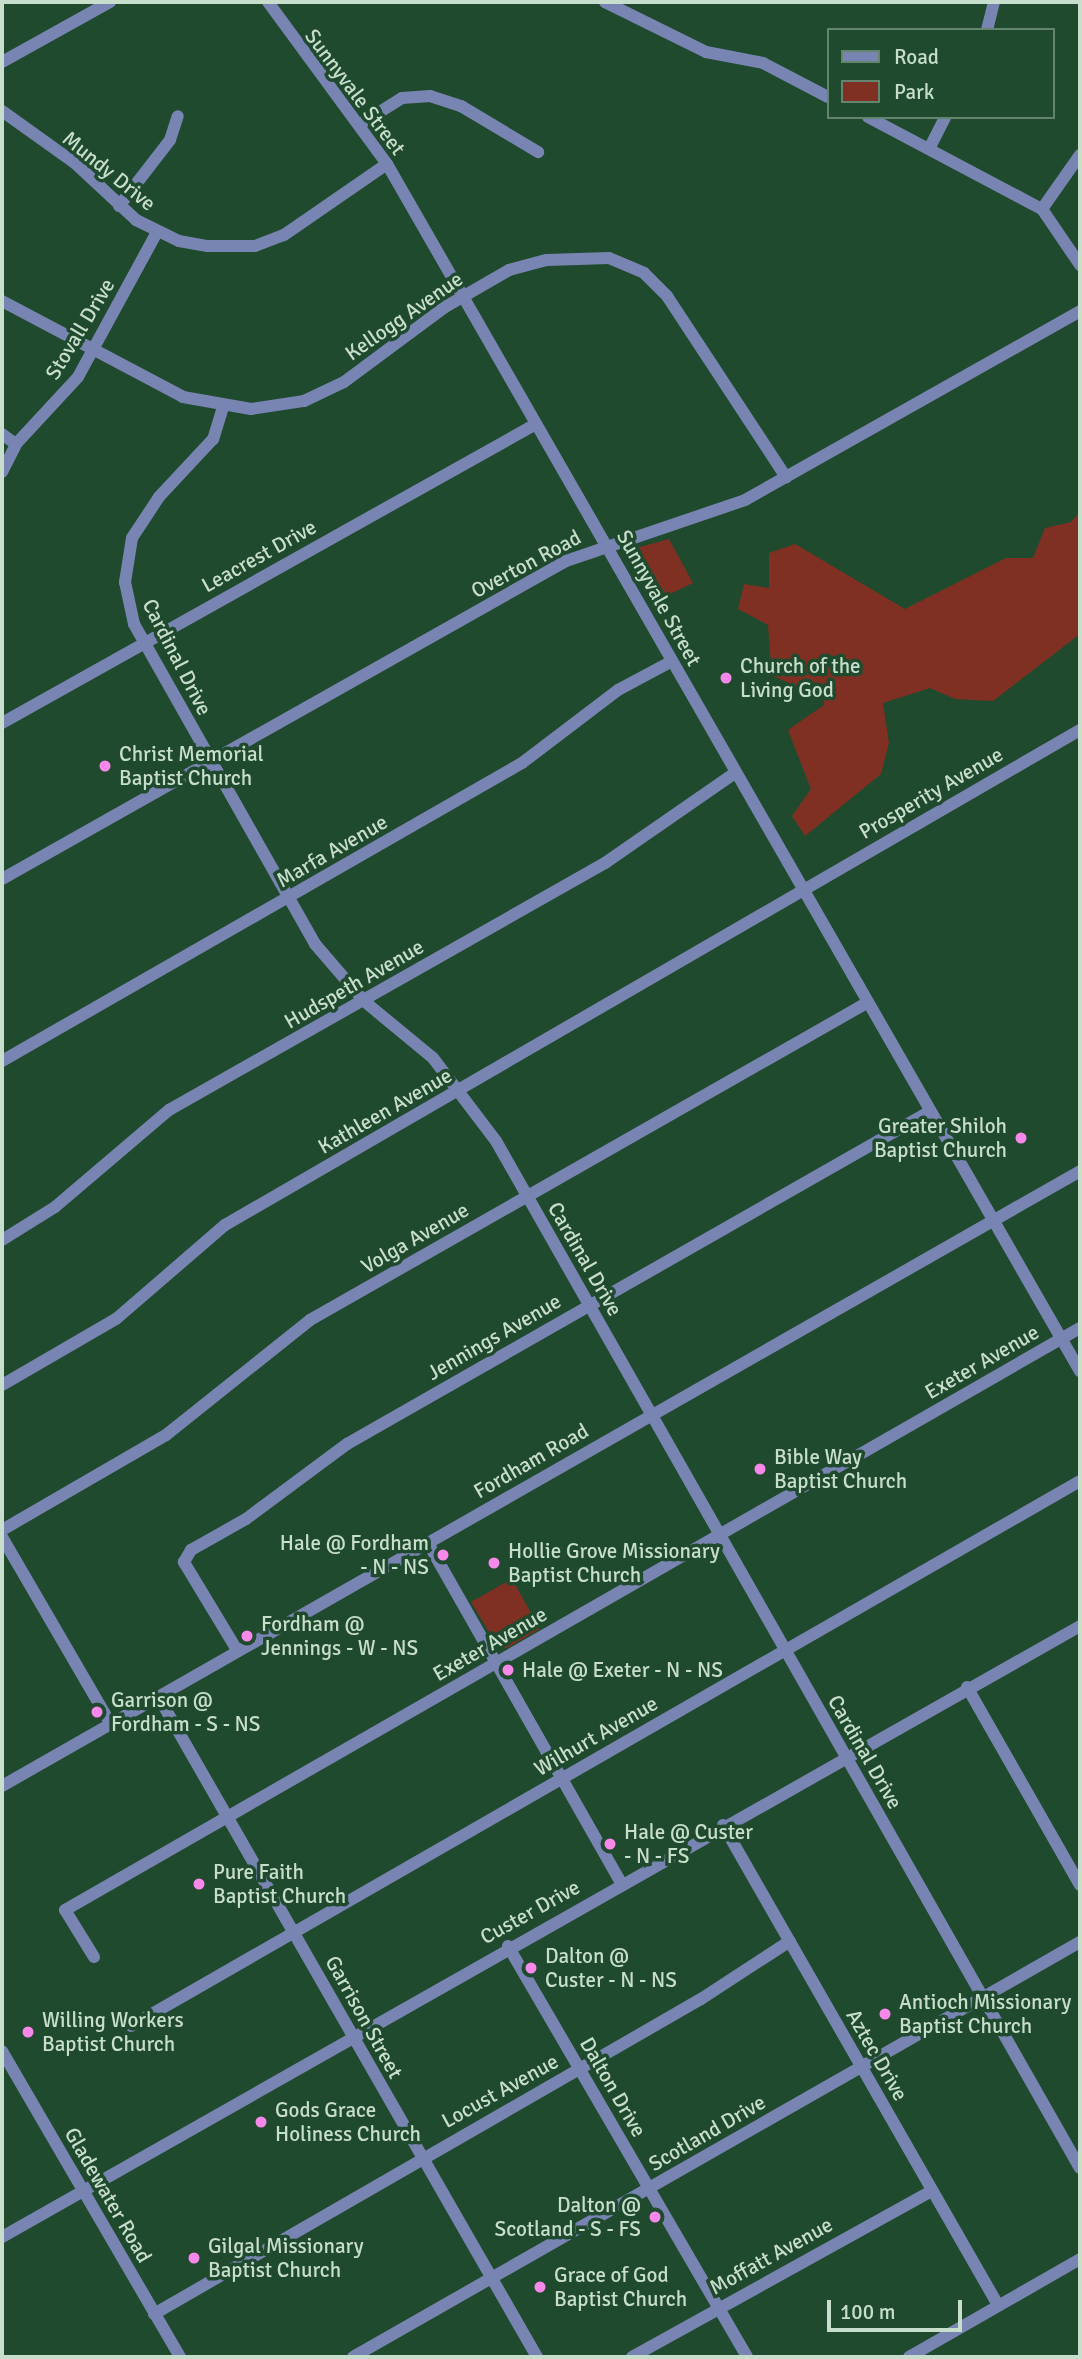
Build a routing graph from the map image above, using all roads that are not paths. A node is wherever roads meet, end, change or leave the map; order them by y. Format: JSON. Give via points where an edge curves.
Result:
{"nodes":[{"id":1,"x":110,"y":2,"type":"edge"},
{"id":2,"x":268,"y":2,"type":"edge"},
{"id":3,"x":606,"y":2,"type":"edge"},
{"id":4,"x":994,"y":2,"type":"edge"},
{"id":5,"x":988,"y":28,"type":"edge"},
{"id":6,"x":2,"y":62,"type":"edge"},
{"id":7,"x":827,"y":96,"type":"edge"},
{"id":8,"x":2,"y":111,"type":"edge"},
{"id":9,"x":178,"y":116,"type":"dead end"},
{"id":10,"x":872,"y":119,"type":"edge"},
{"id":11,"x":944,"y":119,"type":"edge"},
{"id":12,"x":359,"y":125,"type":"junction"},
{"id":13,"x":929,"y":149,"type":"junction"},
{"id":14,"x":538,"y":152,"type":"dead end"},
{"id":15,"x":1080,"y":155,"type":"edge"},
{"id":16,"x":387,"y":164,"type":"junction"},
{"id":17,"x":119,"y":206,"type":"junction"},
{"id":18,"x":1042,"y":209,"type":"junction"},
{"id":19,"x":156,"y":232,"type":"junction"},
{"id":20,"x":1080,"y":265,"type":"edge"},
{"id":21,"x":464,"y":296,"type":"junction"},
{"id":22,"x":2,"y":301,"type":"edge"},
{"id":23,"x":1080,"y":311,"type":"edge"},
{"id":24,"x":93,"y":351,"type":"junction"},
{"id":25,"x":223,"y":407,"type":"junction"},
{"id":26,"x":536,"y":424,"type":"junction"},
{"id":27,"x":2,"y":434,"type":"edge"},
{"id":28,"x":16,"y":444,"type":"junction"},
{"id":29,"x":2,"y":472,"type":"edge"},
{"id":30,"x":786,"y":477,"type":"junction"},
{"id":31,"x":607,"y":544,"type":"junction"},
{"id":32,"x":145,"y":642,"type":"junction"},
{"id":33,"x":672,"y":661,"type":"junction"},
{"id":34,"x":2,"y":723,"type":"edge"},
{"id":35,"x":1080,"y":730,"type":"edge"},
{"id":36,"x":211,"y":761,"type":"junction"},
{"id":37,"x":735,"y":773,"type":"junction"},
{"id":38,"x":2,"y":879,"type":"edge"},
{"id":39,"x":801,"y":889,"type":"junction"},
{"id":40,"x":289,"y":898,"type":"junction"},
{"id":41,"x":364,"y":1001,"type":"junction"},
{"id":42,"x":865,"y":1004,"type":"junction"},
{"id":43,"x":2,"y":1061,"type":"edge"},
{"id":44,"x":461,"y":1089,"type":"junction"},
{"id":45,"x":927,"y":1113,"type":"junction"},
{"id":46,"x":1080,"y":1171,"type":"edge"},
{"id":47,"x":527,"y":1196,"type":"junction"},
{"id":48,"x":992,"y":1223,"type":"junction"},
{"id":49,"x":2,"y":1240,"type":"edge"},
{"id":50,"x":589,"y":1305,"type":"junction"},
{"id":51,"x":1080,"y":1328,"type":"edge"},
{"id":52,"x":1062,"y":1339,"type":"junction"},
{"id":53,"x":1080,"y":1371,"type":"edge"},
{"id":54,"x":2,"y":1385,"type":"edge"},
{"id":55,"x":652,"y":1415,"type":"junction"},
{"id":56,"x":1080,"y":1481,"type":"edge"},
{"id":57,"x":2,"y":1530,"type":"edge"},
{"id":58,"x":720,"y":1536,"type":"junction"},
{"id":59,"x":2,"y":1537,"type":"edge"},
{"id":60,"x":428,"y":1543,"type":"junction"},
{"id":61,"x":1080,"y":1626,"type":"edge"},
{"id":62,"x":237,"y":1650,"type":"junction"},
{"id":63,"x":785,"y":1651,"type":"junction"},
{"id":64,"x":496,"y":1662,"type":"junction"},
{"id":65,"x":967,"y":1688,"type":"junction"},
{"id":66,"x":158,"y":1696,"type":"junction"},
{"id":67,"x":111,"y":1724,"type":"junction"},
{"id":68,"x":845,"y":1756,"type":"junction"},
{"id":69,"x":562,"y":1777,"type":"junction"},
{"id":70,"x":2,"y":1786,"type":"edge"},
{"id":71,"x":229,"y":1818,"type":"junction"},
{"id":72,"x":723,"y":1825,"type":"junction"},
{"id":73,"x":621,"y":1883,"type":"junction"},
{"id":74,"x":1080,"y":1885,"type":"edge"},
{"id":75,"x":294,"y":1932,"type":"junction"},
{"id":76,"x":790,"y":1941,"type":"junction"},
{"id":77,"x":1080,"y":1942,"type":"edge"},
{"id":78,"x":508,"y":1946,"type":"junction"},
{"id":79,"x":94,"y":1957,"type":"dead end"},
{"id":80,"x":982,"y":1997,"type":"junction"},
{"id":81,"x":131,"y":2026,"type":"dead end"},
{"id":82,"x":354,"y":2037,"type":"junction"},
{"id":83,"x":2,"y":2051,"type":"edge"},
{"id":84,"x":862,"y":2066,"type":"junction"},
{"id":85,"x":580,"y":2069,"type":"junction"},
{"id":86,"x":419,"y":2158,"type":"junction"},
{"id":87,"x":1080,"y":2168,"type":"edge"},
{"id":88,"x":649,"y":2188,"type":"junction"},
{"id":89,"x":84,"y":2190,"type":"junction"},
{"id":90,"x":932,"y":2191,"type":"junction"},
{"id":91,"x":2,"y":2237,"type":"edge"},
{"id":92,"x":1080,"y":2259,"type":"edge"},
{"id":93,"x":491,"y":2279,"type":"junction"},
{"id":94,"x":998,"y":2305,"type":"junction"},
{"id":95,"x":718,"y":2308,"type":"junction"},
{"id":96,"x":154,"y":2314,"type":"junction"},
{"id":97,"x":180,"y":2357,"type":"edge"},
{"id":98,"x":353,"y":2357,"type":"edge"},
{"id":99,"x":537,"y":2357,"type":"edge"},
{"id":100,"x":632,"y":2357,"type":"edge"},
{"id":101,"x":747,"y":2357,"type":"edge"},
{"id":102,"x":909,"y":2357,"type":"edge"}],
"edges":[{"from":1,"to":6,"type":"street"},
{"from":2,"to":12,"type":"street","name":"Sunnyvale Street","via":[[295,47]]},
{"from":3,"to":7,"type":"street","via":[[706,51],[763,63]]},
{"from":4,"to":5,"type":"street"},
{"from":8,"to":17,"type":"street","name":"Mundy Drive","via":[[76,164]]},
{"from":9,"to":17,"type":"street","via":[[170,140]]},
{"from":10,"to":13,"type":"street"},
{"from":11,"to":13,"type":"street"},
{"from":12,"to":14,"type":"street","via":[[402,98],[430,96],[461,106]]},
{"from":12,"to":16,"type":"street","name":"Sunnyvale Street"},
{"from":13,"to":18,"type":"street"},
{"from":15,"to":18,"type":"street"},
{"from":16,"to":19,"type":"street","name":"Mundy Drive","via":[[284,235],[255,246],[208,246]]},
{"from":16,"to":21,"type":"street","name":"Sunnyvale Street"},
{"from":17,"to":19,"type":"street","name":"Mundy Drive"},
{"from":18,"to":20,"type":"street"},
{"from":19,"to":24,"type":"street","name":"Stovall Drive"},
{"from":21,"to":25,"type":"street","name":"Kellogg Avenue","via":[[322,394],[281,406]]},
{"from":21,"to":26,"type":"street","name":"Sunnyvale Street"},
{"from":21,"to":30,"type":"street","name":"Kellogg Avenue","via":[[509,270],[547,260],[609,258],[643,273],[667,296]]},
{"from":22,"to":24,"type":"street","name":"Kellogg Avenue"},
{"from":23,"to":30,"type":"street","name":"Overton Road"},
{"from":24,"to":25,"type":"street","name":"Kellogg Avenue","via":[[183,397]]},
{"from":24,"to":28,"type":"street","name":"Stovall Drive","via":[[69,389]]},
{"from":25,"to":32,"type":"street","name":"Cardinal Drive","via":[[213,439],[150,507],[132,538],[126,601]]},
{"from":26,"to":31,"type":"street","name":"Sunnyvale Street"},
{"from":26,"to":32,"type":"street","name":"Leacrest Drive"},
{"from":27,"to":28,"type":"street"},
{"from":28,"to":29,"type":"street","name":"Stovall Drive"},
{"from":30,"to":31,"type":"street","name":"Overton Road","via":[[721,510]]},
{"from":31,"to":33,"type":"street","name":"Sunnyvale Street"},
{"from":31,"to":36,"type":"street","name":"Overton Road"},
{"from":32,"to":34,"type":"street","name":"Leacrest Drive"},
{"from":32,"to":36,"type":"street","name":"Cardinal Drive"},
{"from":33,"to":37,"type":"street","name":"Sunnyvale Street"},
{"from":33,"to":40,"type":"street","name":"Marfa Avenue","via":[[618,690],[522,763]]},
{"from":35,"to":39,"type":"street","name":"Prosperity Avenue"},
{"from":36,"to":38,"type":"street","name":"Overton Road"},
{"from":36,"to":40,"type":"street","name":"Cardinal Drive"},
{"from":37,"to":39,"type":"street","name":"Sunnyvale Street"},
{"from":37,"to":41,"type":"street","name":"Hudspeth Avenue","via":[[676,807],[605,863]]},
{"from":39,"to":42,"type":"street","name":"Sunnyvale Street"},
{"from":39,"to":44,"type":"street","name":"Kathleen Avenue"},
{"from":40,"to":41,"type":"street","name":"Cardinal Drive","via":[[321,953]]},
{"from":40,"to":43,"type":"street","name":"Marfa Avenue"},
{"from":41,"to":44,"type":"street","name":"Cardinal Drive","via":[[417,1043]]},
{"from":41,"to":49,"type":"street","name":"Hudspeth Avenue","via":[[169,1110],[55,1207]]},
{"from":42,"to":45,"type":"street","name":"Sunnyvale Street"},
{"from":42,"to":47,"type":"street","name":"Volga Avenue"},
{"from":44,"to":47,"type":"street","name":"Cardinal Drive"},
{"from":44,"to":54,"type":"street","name":"Kathleen Avenue","via":[[225,1225],[116,1320]]},
{"from":45,"to":48,"type":"street","name":"Sunnyvale Street"},
{"from":45,"to":50,"type":"street","name":"Jennings Avenue"},
{"from":46,"to":48,"type":"street","name":"Fordham Road"},
{"from":47,"to":50,"type":"street","name":"Cardinal Drive"},
{"from":47,"to":57,"type":"street","name":"Volga Avenue","via":[[289,1332],[181,1425]]},
{"from":48,"to":52,"type":"street","name":"Sunnyvale Street"},
{"from":48,"to":55,"type":"street","name":"Fordham Road"},
{"from":50,"to":55,"type":"street","name":"Cardinal Drive"},
{"from":50,"to":62,"type":"street","name":"Jennings Avenue","via":[[347,1444],[246,1519],[191,1550],[184,1562]]},
{"from":51,"to":52,"type":"street","name":"Exeter Avenue"},
{"from":52,"to":53,"type":"street","name":"Sunnyvale Street"},
{"from":52,"to":58,"type":"street","name":"Exeter Avenue"},
{"from":55,"to":58,"type":"street","name":"Cardinal Drive"},
{"from":55,"to":60,"type":"street","name":"Fordham Road"},
{"from":56,"to":63,"type":"street","name":"Wilhurt Avenue"},
{"from":58,"to":63,"type":"street","name":"Cardinal Drive"},
{"from":58,"to":64,"type":"street","name":"Exeter Avenue"},
{"from":59,"to":67,"type":"street"},
{"from":60,"to":62,"type":"street","name":"Fordham Road"},
{"from":60,"to":64,"type":"street"},
{"from":61,"to":65,"type":"street","name":"Custer Drive"},
{"from":62,"to":66,"type":"street","name":"Fordham Road"},
{"from":63,"to":68,"type":"street","name":"Cardinal Drive"},
{"from":63,"to":69,"type":"street","name":"Wilhurt Avenue"},
{"from":64,"to":69,"type":"street"},
{"from":64,"to":71,"type":"street","name":"Exeter Avenue"},
{"from":65,"to":68,"type":"street","name":"Custer Drive"},
{"from":65,"to":74,"type":"street"},
{"from":66,"to":67,"type":"street","name":"Fordham Road"},
{"from":66,"to":71,"type":"street","name":"Garrison Street"},
{"from":67,"to":70,"type":"street","name":"Fordham Road"},
{"from":68,"to":72,"type":"street","name":"Custer Drive"},
{"from":68,"to":80,"type":"street","name":"Cardinal Drive"},
{"from":69,"to":73,"type":"street"},
{"from":69,"to":75,"type":"street","name":"Wilhurt Avenue"},
{"from":71,"to":75,"type":"street","name":"Garrison Street"},
{"from":71,"to":79,"type":"street","name":"Exeter Avenue","via":[[65,1910]]},
{"from":72,"to":73,"type":"street","name":"Custer Drive"},
{"from":72,"to":76,"type":"street","name":"Aztec Drive"},
{"from":73,"to":78,"type":"street","name":"Custer Drive"},
{"from":75,"to":81,"type":"street","name":"Wilhurt Avenue"},
{"from":75,"to":82,"type":"street","name":"Garrison Street"},
{"from":76,"to":84,"type":"street","name":"Aztec Drive"},
{"from":76,"to":85,"type":"street","name":"Locust Avenue"},
{"from":77,"to":80,"type":"street","name":"Scotland Drive"},
{"from":78,"to":82,"type":"street","name":"Custer Drive"},
{"from":78,"to":85,"type":"street","name":"Dalton Drive"},
{"from":80,"to":84,"type":"street","name":"Scotland Drive"},
{"from":80,"to":87,"type":"street","name":"Cardinal Drive"},
{"from":82,"to":86,"type":"street","name":"Garrison Street"},
{"from":82,"to":89,"type":"street","name":"Custer Drive"},
{"from":83,"to":89,"type":"street","name":"Gladewater Road"},
{"from":84,"to":88,"type":"street","name":"Scotland Drive"},
{"from":84,"to":90,"type":"street","name":"Aztec Drive"},
{"from":85,"to":86,"type":"street","name":"Locust Avenue"},
{"from":85,"to":88,"type":"street","name":"Dalton Drive"},
{"from":86,"to":93,"type":"street","name":"Garrison Street"},
{"from":86,"to":96,"type":"street","name":"Locust Avenue"},
{"from":88,"to":93,"type":"street","name":"Scotland Drive"},
{"from":88,"to":95,"type":"street","name":"Dalton Drive"},
{"from":89,"to":91,"type":"street","name":"Custer Drive"},
{"from":89,"to":96,"type":"street","name":"Gladewater Road"},
{"from":90,"to":94,"type":"street","name":"Aztec Drive"},
{"from":90,"to":95,"type":"street","name":"Moffatt Avenue"},
{"from":92,"to":94,"type":"street"},
{"from":93,"to":98,"type":"street","name":"Scotland Drive"},
{"from":93,"to":99,"type":"street","name":"Garrison Street"},
{"from":94,"to":102,"type":"street"},
{"from":95,"to":100,"type":"street","name":"Moffatt Avenue"},
{"from":95,"to":101,"type":"street","name":"Dalton Drive"},
{"from":96,"to":97,"type":"street","name":"Gladewater Road"}]}
